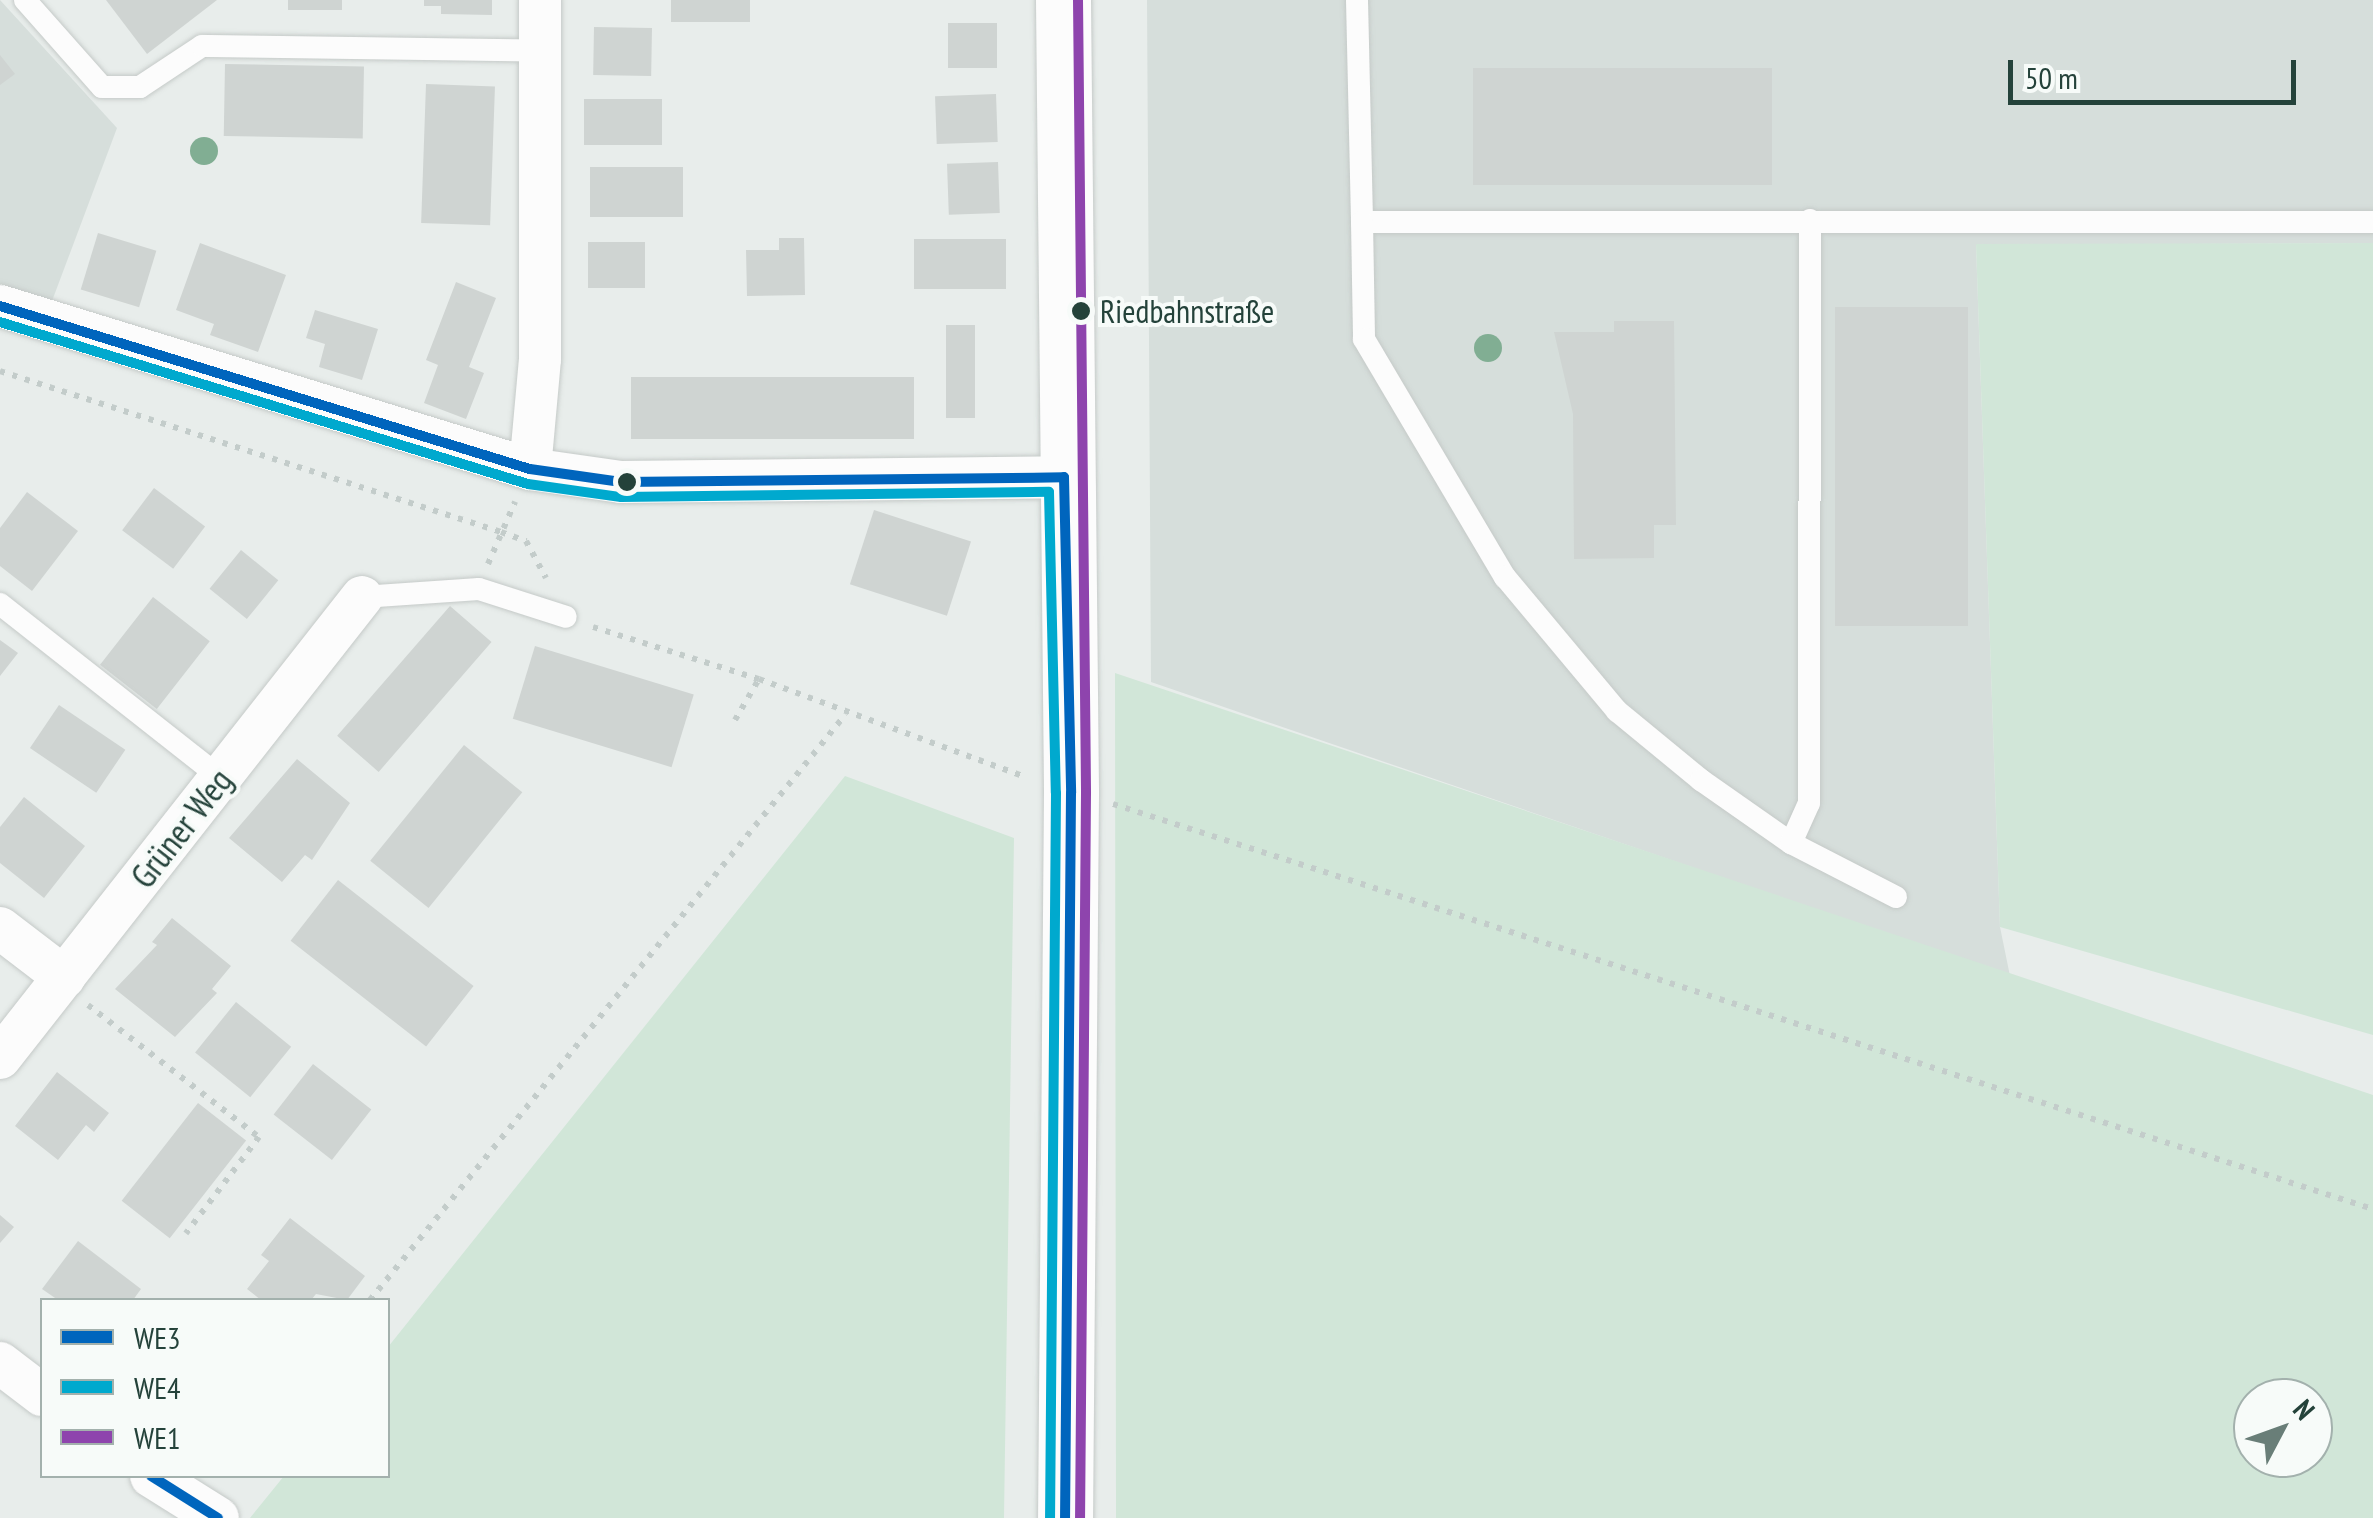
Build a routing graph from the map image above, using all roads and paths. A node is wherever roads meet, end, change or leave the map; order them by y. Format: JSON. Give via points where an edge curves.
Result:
{"nodes":[{"id":1,"x":24,"y":0,"type":"edge"},
{"id":2,"x":540,"y":0,"type":"edge"},
{"id":3,"x":1063,"y":0,"type":"edge"},
{"id":4,"x":1357,"y":0,"type":"edge"},
{"id":5,"x":540,"y":51,"type":"junction"},
{"id":6,"x":1810,"y":220,"type":"junction"},
{"id":7,"x":1362,"y":222,"type":"junction"},
{"id":8,"x":2373,"y":222,"type":"edge"},
{"id":9,"x":0,"y":306,"type":"edge"},
{"id":10,"x":0,"y":370,"type":"edge"},
{"id":11,"x":530,"y":469,"type":"junction"},
{"id":12,"x":1064,"y":477,"type":"junction"},
{"id":13,"x":362,"y":598,"type":"joint"},
{"id":14,"x":0,"y":604,"type":"edge"},
{"id":15,"x":566,"y":617,"type":"junction"},
{"id":16,"x":758,"y":679,"type":"junction"},
{"id":17,"x":845,"y":715,"type":"junction"},
{"id":18,"x":735,"y":720,"type":"dead end"},
{"id":19,"x":221,"y":778,"type":"junction"},
{"id":20,"x":1071,"y":793,"type":"junction"},
{"id":21,"x":1790,"y":843,"type":"junction"},
{"id":22,"x":1896,"y":898,"type":"dead end"},
{"id":23,"x":0,"y":928,"type":"edge"},
{"id":24,"x":62,"y":980,"type":"junction"},
{"id":25,"x":0,"y":1058,"type":"edge"},
{"id":26,"x":2373,"y":1210,"type":"edge"},
{"id":27,"x":186,"y":1233,"type":"dead end"},
{"id":28,"x":372,"y":1298,"type":"edge"},
{"id":29,"x":0,"y":1363,"type":"edge"},
{"id":30,"x":40,"y":1393,"type":"edge"},
{"id":31,"x":154,"y":1478,"type":"edge"},
{"id":32,"x":218,"y":1518,"type":"edge"},
{"id":33,"x":1065,"y":1518,"type":"edge"}],
"edges":[{"from":1,"to":5,"type":"lane","via":[[102,87],[140,86],[202,46]]},
{"from":2,"to":5,"type":"street"},
{"from":3,"to":12,"type":"main road"},
{"from":4,"to":7,"type":"lane"},
{"from":5,"to":11,"type":"street","via":[[540,359]]},
{"from":6,"to":7,"type":"lane"},
{"from":6,"to":8,"type":"lane"},
{"from":6,"to":21,"type":"lane","via":[[1809,803]]},
{"from":7,"to":21,"type":"lane","via":[[1364,339],[1506,577],[1618,711]]},
{"from":9,"to":11,"type":"street"},
{"from":10,"to":15,"type":"path","via":[[526,542]]},
{"from":11,"to":12,"type":"street","via":[[621,482]]},
{"from":12,"to":20,"type":"main road"},
{"from":13,"to":15,"type":"lane","via":[[479,588]]},
{"from":13,"to":19,"type":"street","name":"Grüner Weg"},
{"from":14,"to":19,"type":"lane"},
{"from":15,"to":16,"type":"path"},
{"from":16,"to":17,"type":"path"},
{"from":16,"to":18,"type":"path"},
{"from":17,"to":20,"type":"path"},
{"from":17,"to":28,"type":"path"},
{"from":19,"to":24,"type":"street","name":"Grüner Weg"},
{"from":20,"to":26,"type":"path","via":[[1181,820]]},
{"from":20,"to":33,"type":"main road"},
{"from":21,"to":22,"type":"lane"},
{"from":23,"to":24,"type":"street"},
{"from":24,"to":25,"type":"street","name":"Grüner Weg"},
{"from":24,"to":27,"type":"path","via":[[259,1137]]},
{"from":29,"to":30,"type":"street"},
{"from":31,"to":32,"type":"street"}]}
